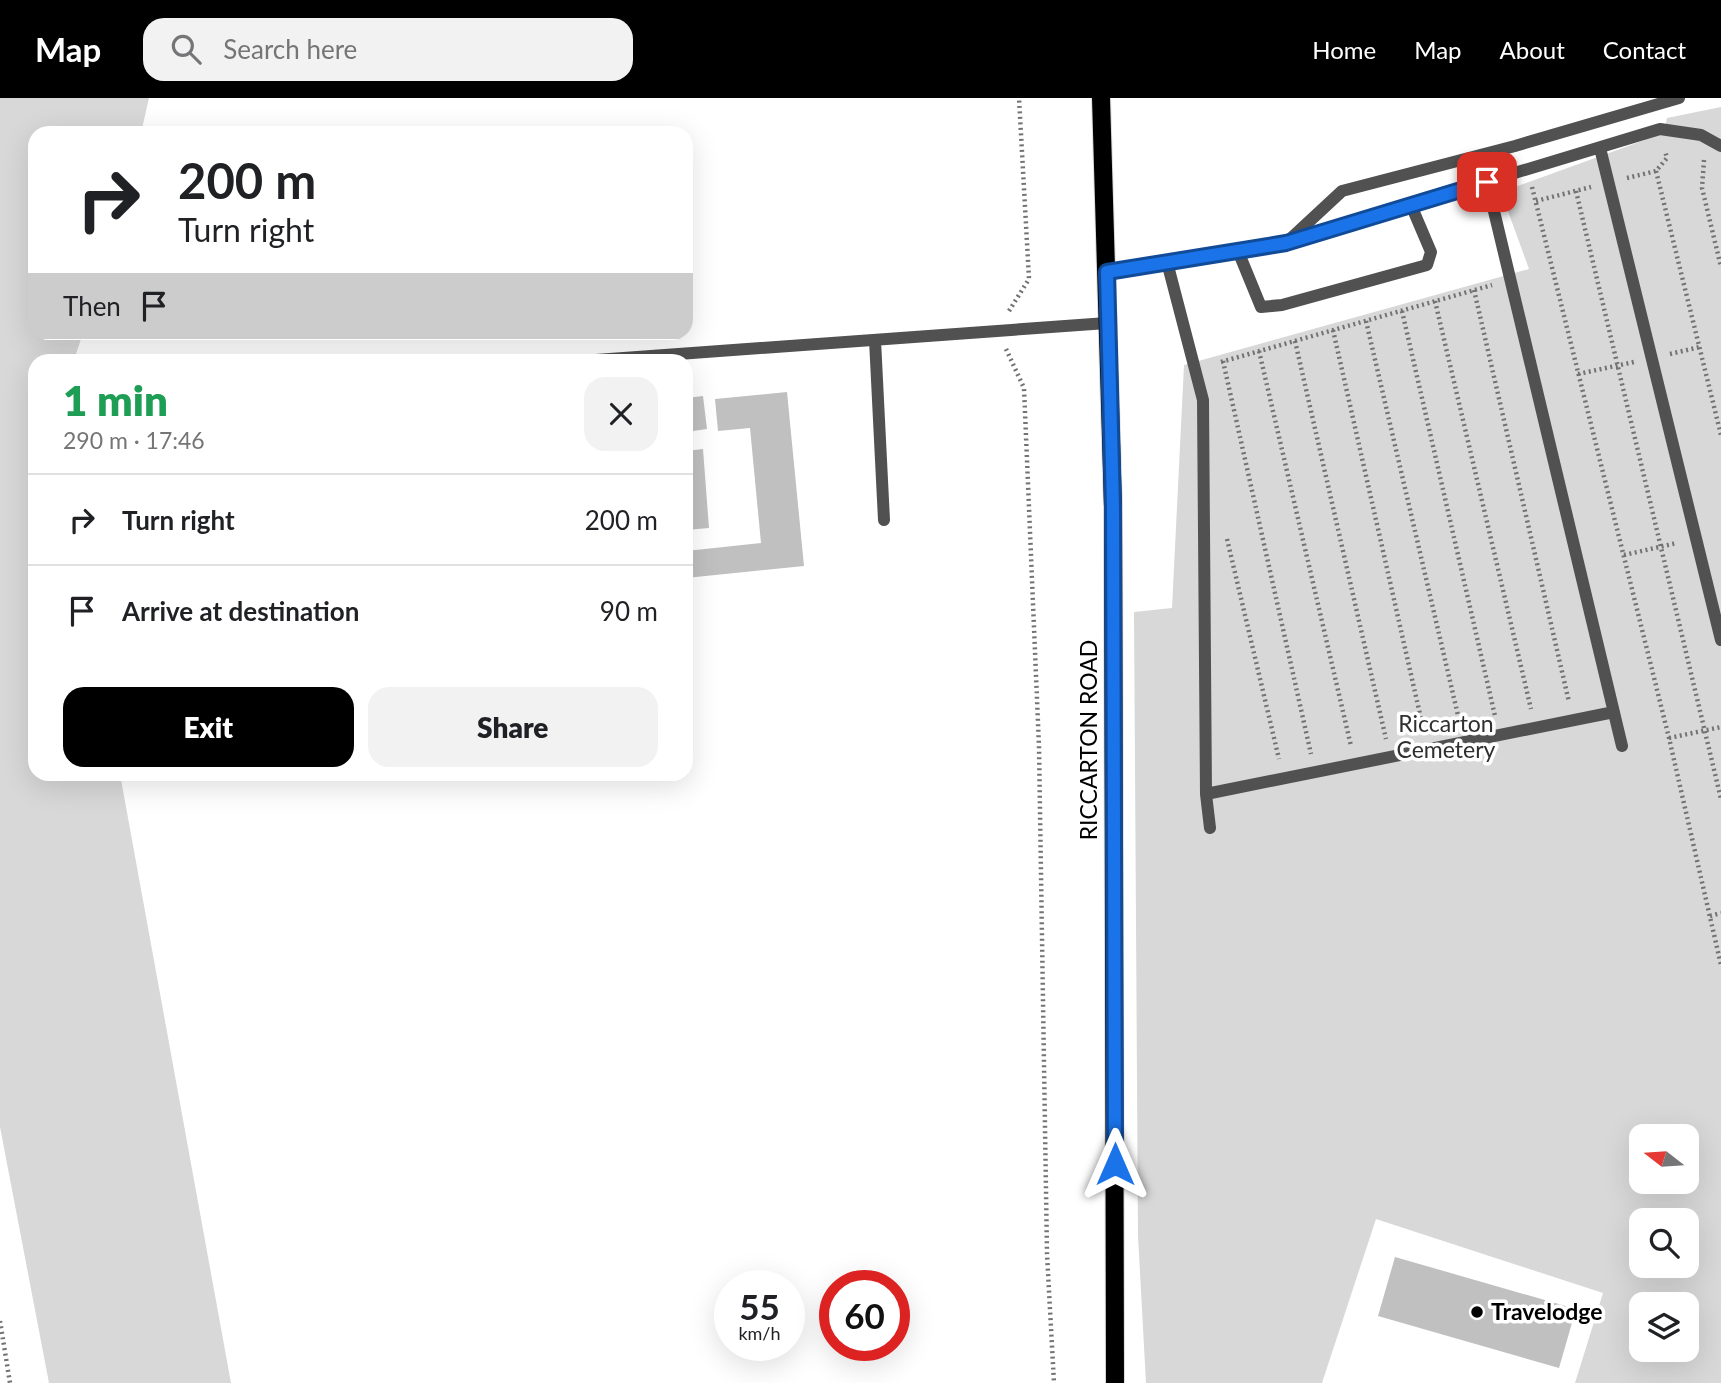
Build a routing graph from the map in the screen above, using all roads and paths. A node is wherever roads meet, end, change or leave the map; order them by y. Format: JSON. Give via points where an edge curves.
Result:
{"nodes":[{"id":1,"x":1019,"y":98,"type":"edge"},
{"id":2,"x":1101,"y":98,"type":"edge"},
{"id":3,"x":1679,"y":98,"type":"edge"},
{"id":4,"x":1705,"y":138,"type":"junction"},
{"id":5,"x":1721,"y":146,"type":"edge"},
{"id":6,"x":1600,"y":148,"type":"junction"},
{"id":7,"x":1528,"y":170,"type":"junction"},
{"id":8,"x":1656,"y":171,"type":"dead end"},
{"id":9,"x":1487,"y":182,"type":"junction"},
{"id":10,"x":1576,"y":191,"type":"dead end"},
{"id":11,"x":1411,"y":205,"type":"junction"},
{"id":12,"x":1286,"y":243,"type":"junction"},
{"id":13,"x":1238,"y":251,"type":"junction"},
{"id":14,"x":1167,"y":262,"type":"junction"},
{"id":15,"x":1721,"y":267,"type":"edge"},
{"id":16,"x":1107,"y":272,"type":"junction"},
{"id":17,"x":1510,"y":280,"type":"junction"},
{"id":18,"x":1474,"y":290,"type":"junction"},
{"id":19,"x":1435,"y":301,"type":"junction"},
{"id":20,"x":1402,"y":311,"type":"junction"},
{"id":21,"x":1366,"y":321,"type":"junction"},
{"id":22,"x":1107,"y":323,"type":"junction"},
{"id":23,"x":997,"y":330,"type":"junction"},
{"id":24,"x":1333,"y":330,"type":"junction"},
{"id":25,"x":875,"y":340,"type":"junction"},
{"id":26,"x":1295,"y":341,"type":"junction"},
{"id":27,"x":1259,"y":351,"type":"junction"},
{"id":28,"x":680,"y":354,"type":"edge"},
{"id":29,"x":1223,"y":361,"type":"junction"},
{"id":30,"x":1195,"y":369,"type":"junction"},
{"id":31,"x":1721,"y":435,"type":"edge"},
{"id":32,"x":884,"y":520,"type":"dead end"},
{"id":33,"x":1224,"y":530,"type":"dead end"},
{"id":34,"x":1696,"y":538,"type":"junction"},
{"id":35,"x":1661,"y":547,"type":"junction"},
{"id":36,"x":1624,"y":555,"type":"junction"},
{"id":37,"x":1721,"y":640,"type":"edge"},
{"id":38,"x":1614,"y":712,"type":"junction"},
{"id":39,"x":1573,"y":720,"type":"junction"},
{"id":40,"x":1535,"y":727,"type":"junction"},
{"id":41,"x":1721,"y":727,"type":"edge"},
{"id":42,"x":1705,"y":730,"type":"junction"},
{"id":43,"x":1499,"y":734,"type":"junction"},
{"id":44,"x":1669,"y":738,"type":"junction"},
{"id":45,"x":1465,"y":741,"type":"junction"},
{"id":46,"x":1622,"y":746,"type":"dead end"},
{"id":47,"x":1428,"y":749,"type":"junction"},
{"id":48,"x":1390,"y":757,"type":"junction"},
{"id":49,"x":1355,"y":764,"type":"junction"},
{"id":50,"x":1314,"y":772,"type":"junction"},
{"id":51,"x":1283,"y":778,"type":"junction"},
{"id":52,"x":1206,"y":794,"type":"junction"},
{"id":53,"x":1721,"y":799,"type":"edge"},
{"id":54,"x":1210,"y":828,"type":"dead end"},
{"id":55,"x":1721,"y":913,"type":"edge"},
{"id":56,"x":1710,"y":916,"type":"junction"},
{"id":57,"x":1721,"y":965,"type":"edge"},
{"id":58,"x":0,"y":1321,"type":"edge"},
{"id":59,"x":10,"y":1383,"type":"edge"},
{"id":60,"x":1054,"y":1383,"type":"edge"},
{"id":61,"x":1115,"y":1383,"type":"edge"}],
"edges":[{"from":1,"to":23,"type":"path","via":[[1029,279]]},
{"from":2,"to":16,"type":"main road","name":"RICCARTON ROAD"},
{"from":3,"to":12,"type":"lane","via":[[1342,191]]},
{"from":4,"to":5,"type":"lane"},
{"from":4,"to":6,"type":"lane","via":[[1660,130]]},
{"from":4,"to":15,"type":"path","via":[[1702,188]]},
{"from":6,"to":7,"type":"lane"},
{"from":6,"to":34,"type":"lane"},
{"from":7,"to":9,"type":"lane"},
{"from":7,"to":36,"type":"path"},
{"from":8,"to":31,"type":"path"},
{"from":9,"to":11,"type":"lane"},
{"from":9,"to":17,"type":"lane"},
{"from":10,"to":35,"type":"path"},
{"from":11,"to":12,"type":"lane"},
{"from":11,"to":13,"type":"lane","via":[[1431,251],[1427,265],[1282,305],[1261,307]]},
{"from":12,"to":13,"type":"lane"},
{"from":13,"to":14,"type":"lane"},
{"from":14,"to":16,"type":"lane"},
{"from":14,"to":30,"type":"lane"},
{"from":16,"to":22,"type":"main road","name":"RICCARTON ROAD"},
{"from":17,"to":18,"type":"path"},
{"from":17,"to":38,"type":"lane"},
{"from":18,"to":19,"type":"path"},
{"from":18,"to":39,"type":"path"},
{"from":19,"to":20,"type":"path"},
{"from":19,"to":40,"type":"path"},
{"from":20,"to":21,"type":"path"},
{"from":20,"to":43,"type":"path"},
{"from":21,"to":24,"type":"path"},
{"from":21,"to":45,"type":"path"},
{"from":22,"to":23,"type":"lane"},
{"from":22,"to":61,"type":"main road","name":"RICCARTON ROAD","via":[[1113,507]]},
{"from":23,"to":25,"type":"lane"},
{"from":23,"to":60,"type":"path","via":[[1024,388],[1040,747],[1047,1240]]},
{"from":24,"to":26,"type":"path"},
{"from":24,"to":47,"type":"path"},
{"from":25,"to":28,"type":"lane"},
{"from":25,"to":32,"type":"lane"},
{"from":26,"to":27,"type":"path"},
{"from":26,"to":48,"type":"path"},
{"from":27,"to":29,"type":"path"},
{"from":27,"to":49,"type":"path"},
{"from":29,"to":30,"type":"path"},
{"from":29,"to":50,"type":"path"},
{"from":30,"to":52,"type":"lane","via":[[1203,400]]},
{"from":33,"to":51,"type":"path"},
{"from":34,"to":35,"type":"path"},
{"from":34,"to":37,"type":"lane"},
{"from":35,"to":36,"type":"path"},
{"from":35,"to":42,"type":"path"},
{"from":36,"to":44,"type":"path"},
{"from":38,"to":39,"type":"lane"},
{"from":38,"to":46,"type":"lane"},
{"from":39,"to":40,"type":"lane"},
{"from":40,"to":43,"type":"lane"},
{"from":41,"to":42,"type":"path"},
{"from":42,"to":44,"type":"path"},
{"from":42,"to":53,"type":"path"},
{"from":43,"to":45,"type":"lane"},
{"from":44,"to":56,"type":"path"},
{"from":45,"to":47,"type":"lane"},
{"from":47,"to":48,"type":"lane"},
{"from":48,"to":49,"type":"lane"},
{"from":49,"to":50,"type":"lane"},
{"from":50,"to":51,"type":"lane"},
{"from":51,"to":52,"type":"lane"},
{"from":52,"to":54,"type":"lane"},
{"from":55,"to":56,"type":"path"},
{"from":56,"to":57,"type":"path"},
{"from":58,"to":59,"type":"path"}]}
